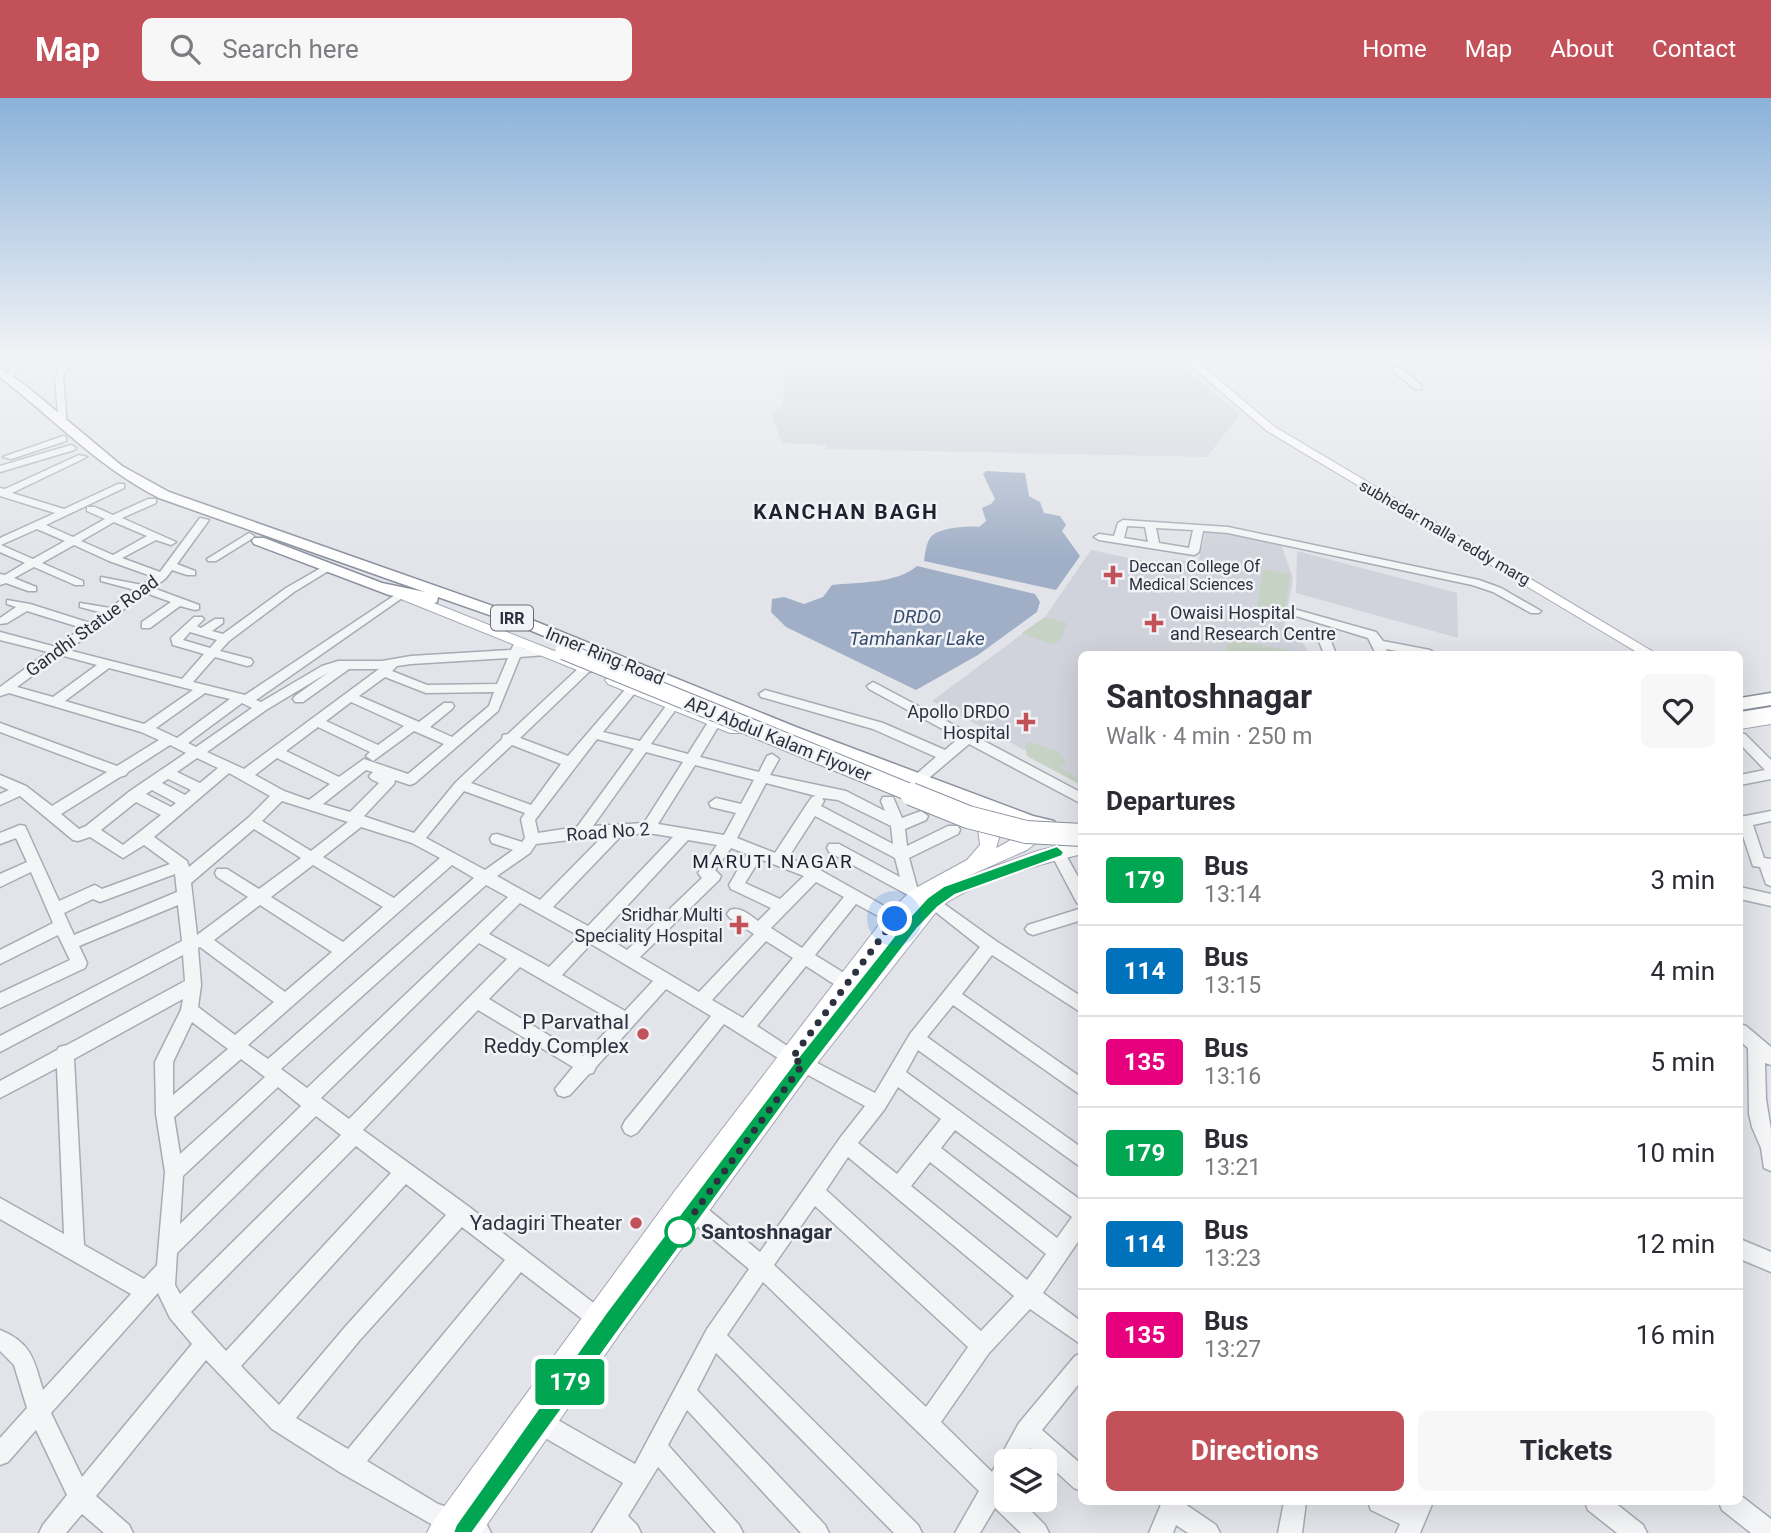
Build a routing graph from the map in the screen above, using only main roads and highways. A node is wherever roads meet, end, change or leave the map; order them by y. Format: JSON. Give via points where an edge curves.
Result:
{"nodes":[{"id":1,"x":52,"y":425,"type":"edge"},
{"id":2,"x":1266,"y":425,"type":"edge"},
{"id":3,"x":70,"y":442,"type":"junction"},
{"id":4,"x":401,"y":594,"type":"junction"},
{"id":5,"x":1645,"y":651,"type":"edge"},
{"id":6,"x":1771,"y":699,"type":"edge"},
{"id":7,"x":1743,"y":704,"type":"edge"},
{"id":8,"x":1771,"y":713,"type":"edge"},
{"id":9,"x":1771,"y":719,"type":"edge"},
{"id":10,"x":1743,"y":724,"type":"edge"},
{"id":11,"x":1743,"y":724,"type":"edge"},
{"id":12,"x":769,"y":737,"type":"junction"},
{"id":13,"x":1048,"y":826,"type":"junction"},
{"id":14,"x":1078,"y":826,"type":"edge"},
{"id":15,"x":987,"y":828,"type":"junction"},
{"id":16,"x":1078,"y":835,"type":"edge"},
{"id":17,"x":1032,"y":839,"type":"junction"},
{"id":18,"x":1078,"y":848,"type":"edge"},
{"id":19,"x":1053,"y":853,"type":"junction"},
{"id":20,"x":970,"y":866,"type":"junction"},
{"id":21,"x":921,"y":895,"type":"junction"},
{"id":22,"x":797,"y":1061,"type":"junction"},
{"id":23,"x":688,"y":1206,"type":"junction"},
{"id":24,"x":461,"y":1528,"type":"edge"}],
"edges":[{"from":1,"to":3,"type":"highway","name":"Inner Ring Road","number":"IRR"},
{"from":2,"to":5,"type":"main road","name":"subhedar malla reddy marg"},
{"from":3,"to":4,"type":"highway","name":"Inner Ring Road","number":"IRR","via":[[121,486],[152,501]]},
{"from":3,"to":12,"type":"highway","name":"Inner Ring Road","number":"IRR","via":[[133,482],[509,617]]},
{"from":4,"to":12,"type":"main road","name":"Inner Ring Road","number":"IRR","via":[[518,649],[542,652],[715,722]]},
{"from":4,"to":16,"type":"highway","name":"APJ Abdul Kalam Flyover","bridge":true,"via":[[422,595],[968,817],[1026,832]]},
{"from":6,"to":7,"type":"highway"},
{"from":8,"to":10,"type":"highway"},
{"from":9,"to":11,"type":"main road"},
{"from":12,"to":13,"type":"highway","name":"Inner Ring Road","number":"IRR","via":[[918,780]]},
{"from":12,"to":15,"type":"main road","name":"Inner Ring Road","number":"IRR"},
{"from":13,"to":14,"type":"highway","name":"Inner Ring Road","number":"IRR"},
{"from":13,"to":17,"type":"main road"},
{"from":15,"to":17,"type":"main road","name":"Inner Ring Road","number":"IRR"},
{"from":15,"to":20,"type":"main road","via":[[990,844]]},
{"from":17,"to":19,"type":"main road","name":"Inner Ring Road","number":"IRR"},
{"from":17,"to":20,"type":"main road"},
{"from":18,"to":19,"type":"main road"},
{"from":19,"to":21,"type":"main road","via":[[949,891]]},
{"from":20,"to":21,"type":"main road"},
{"from":21,"to":22,"type":"main road","via":[[895,919],[846,983]]},
{"from":21,"to":22,"type":"main road","via":[[912,925]]},
{"from":22,"to":23,"type":"main road"},
{"from":23,"to":24,"type":"main road","via":[[541,1423]]},
{"from":23,"to":24,"type":"main road","via":[[597,1318]]}]}
